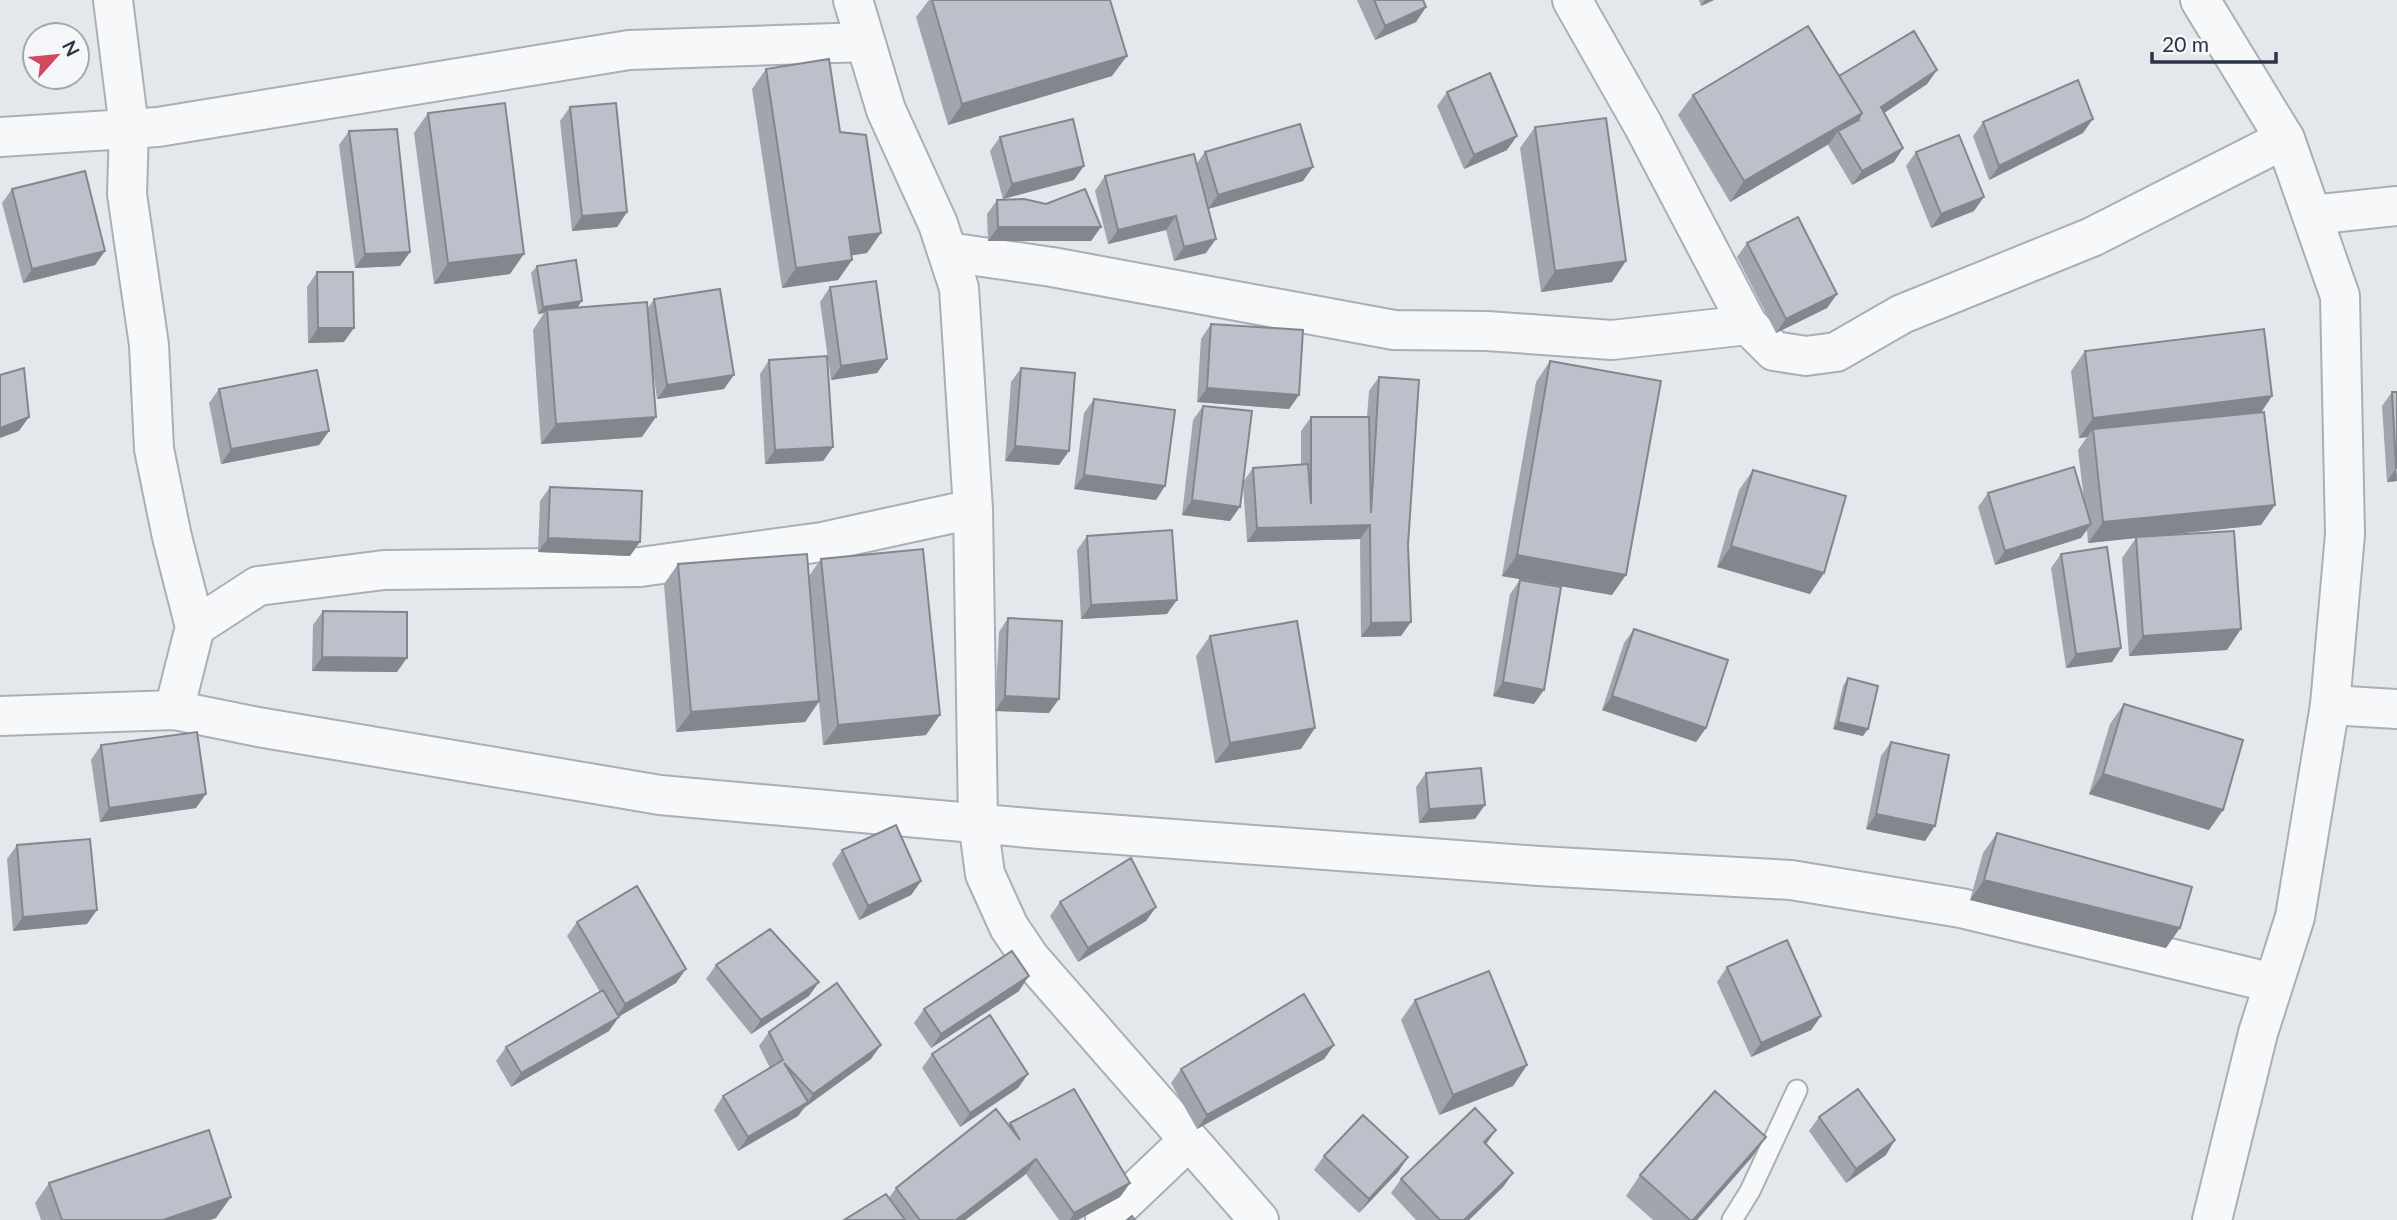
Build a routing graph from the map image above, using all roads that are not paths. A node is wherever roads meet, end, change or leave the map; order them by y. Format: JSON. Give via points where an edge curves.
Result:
{"nodes":[{"id":1,"x":113,"y":0,"type":"edge"},
{"id":2,"x":853,"y":0,"type":"edge"},
{"id":3,"x":1572,"y":0,"type":"edge"},
{"id":4,"x":2200,"y":0,"type":"edge"},
{"id":5,"x":865,"y":42,"type":"junction"},
{"id":6,"x":129,"y":128,"type":"junction"},
{"id":7,"x":0,"y":137,"type":"edge"},
{"id":8,"x":2285,"y":139,"type":"junction"},
{"id":9,"x":2397,"y":206,"type":"edge"},
{"id":10,"x":2312,"y":215,"type":"junction"},
{"id":11,"x":948,"y":252,"type":"junction"},
{"id":12,"x":1748,"y":325,"type":"junction"},
{"id":13,"x":973,"y":509,"type":"junction"},
{"id":14,"x":195,"y":627,"type":"junction"},
{"id":15,"x":2330,"y":705,"type":"junction"},
{"id":16,"x":2397,"y":709,"type":"edge"},
{"id":17,"x":174,"y":710,"type":"junction"},
{"id":18,"x":0,"y":716,"type":"edge"},
{"id":19,"x":978,"y":821,"type":"junction"},
{"id":20,"x":2273,"y":983,"type":"junction"},
{"id":21,"x":1797,"y":1090,"type":"dead end"},
{"id":22,"x":1188,"y":1141,"type":"junction"},
{"id":23,"x":1105,"y":1220,"type":"edge"},
{"id":24,"x":1259,"y":1220,"type":"edge"},
{"id":25,"x":1732,"y":1220,"type":"edge"},
{"id":26,"x":2212,"y":1220,"type":"edge"}],
"edges":[{"from":1,"to":6,"type":"street"},
{"from":2,"to":5,"type":"street"},
{"from":3,"to":12,"type":"street"},
{"from":4,"to":8,"type":"street"},
{"from":5,"to":6,"type":"street","via":[[629,50],[325,101]]},
{"from":5,"to":11,"type":"street","via":[[886,110]]},
{"from":6,"to":7,"type":"street"},
{"from":6,"to":14,"type":"street","via":[[127,194],[149,345],[154,449]]},
{"from":8,"to":10,"type":"street"},
{"from":8,"to":12,"type":"street","via":[[2092,237],[1902,314],[1836,352],[1806,356],[1774,351]]},
{"from":9,"to":10,"type":"street"},
{"from":10,"to":15,"type":"street","via":[[2340,296],[2345,534]]},
{"from":11,"to":12,"type":"street","via":[[1394,330],[1612,340]]},
{"from":11,"to":13,"type":"street","via":[[959,288]]},
{"from":13,"to":14,"type":"street","via":[[821,542],[640,567],[384,570],[258,586]]},
{"from":13,"to":19,"type":"street"},
{"from":14,"to":17,"type":"street"},
{"from":15,"to":16,"type":"street"},
{"from":15,"to":20,"type":"street","via":[[2295,917]]},
{"from":17,"to":18,"type":"street"},
{"from":17,"to":19,"type":"street","via":[[660,795]]},
{"from":19,"to":20,"type":"street","via":[[1497,863],[1791,880],[1961,908]]},
{"from":19,"to":22,"type":"street","via":[[985,874],[1009,928],[1070,1007]]},
{"from":20,"to":26,"type":"street"},
{"from":21,"to":25,"type":"lane"},
{"from":22,"to":23,"type":"street"},
{"from":22,"to":24,"type":"street"}]}
